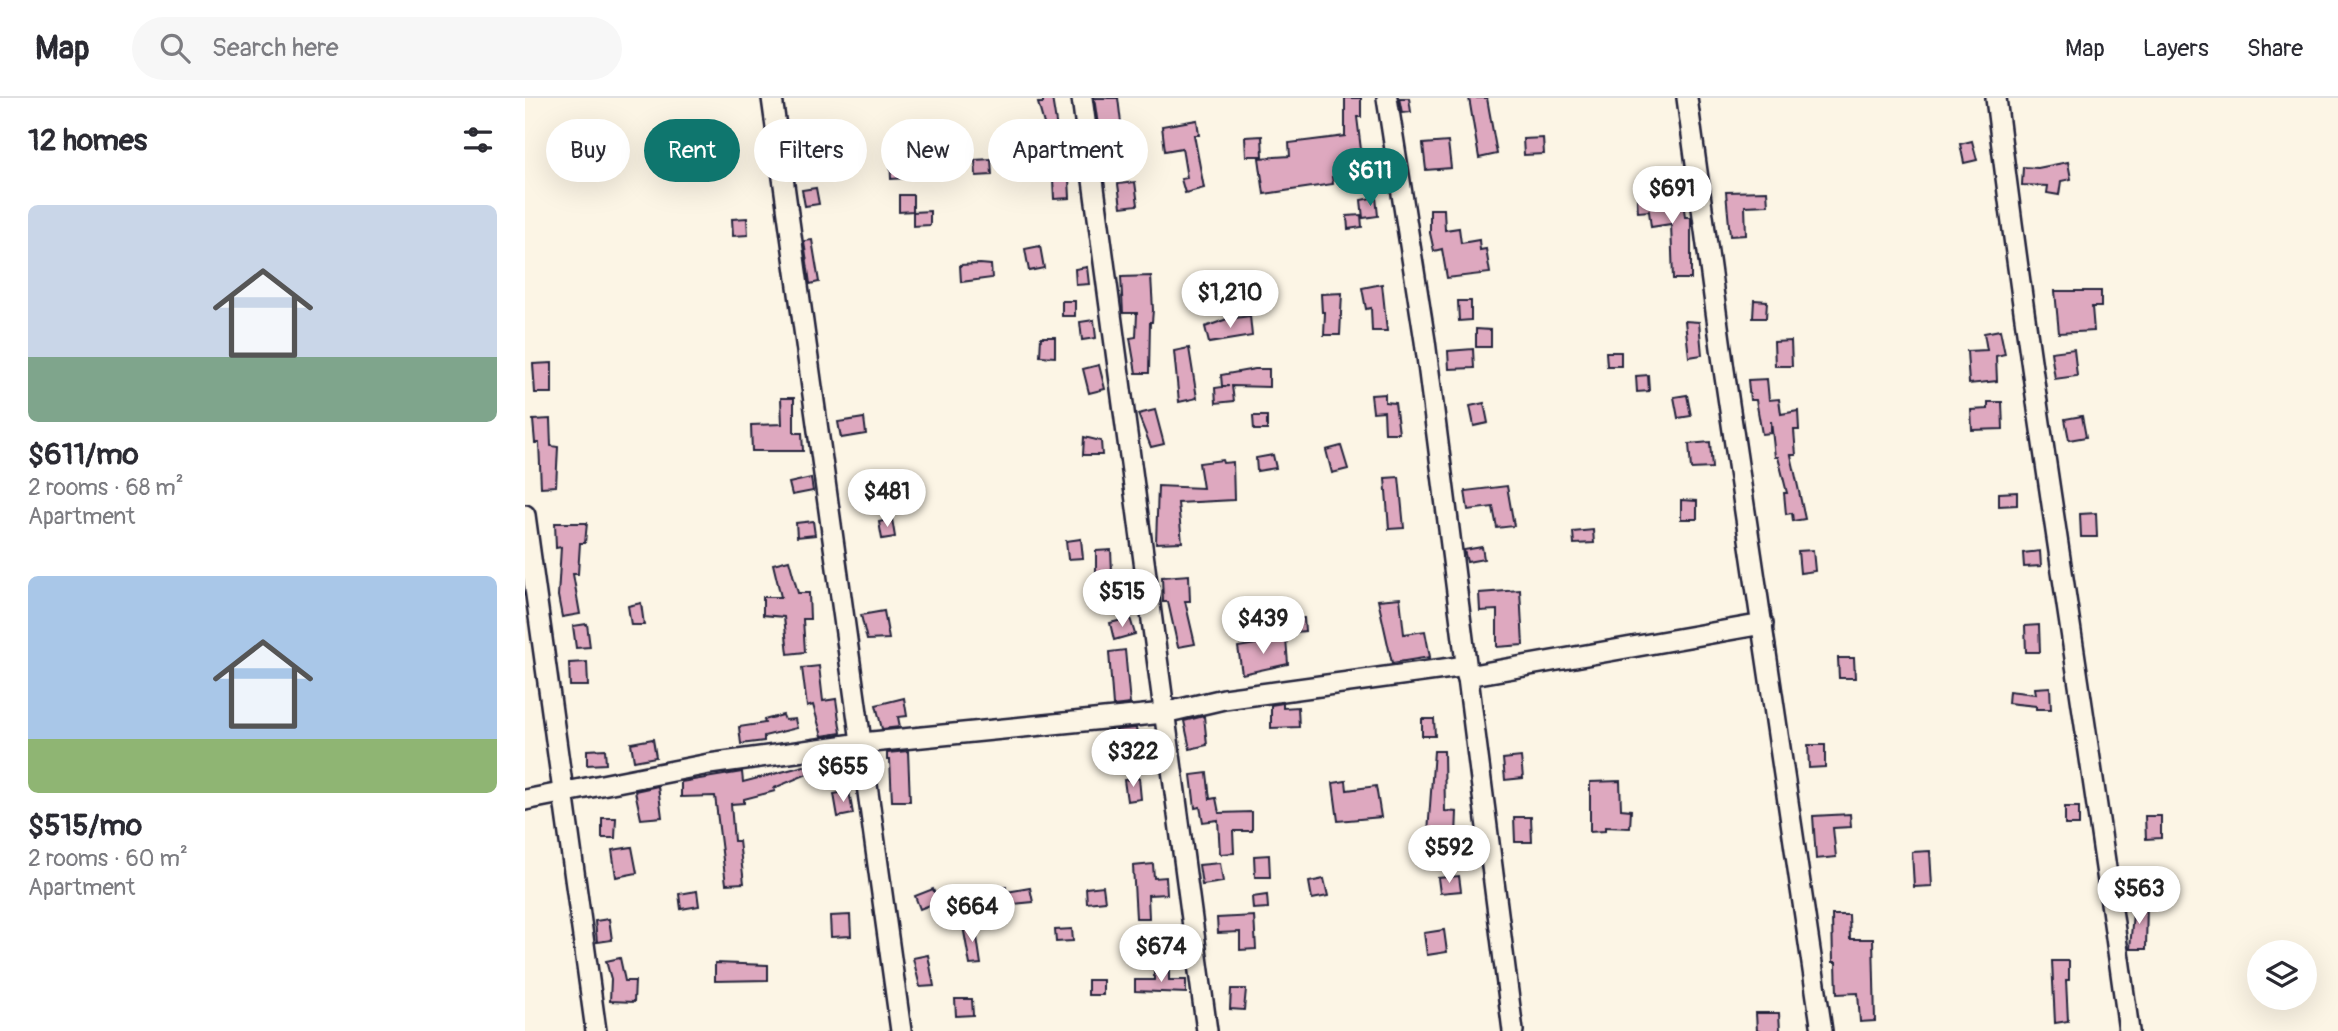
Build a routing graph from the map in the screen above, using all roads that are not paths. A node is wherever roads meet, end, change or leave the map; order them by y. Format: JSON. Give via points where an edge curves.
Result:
{"nodes":[{"id":1,"x":772,"y":98,"type":"edge"},
{"id":2,"x":1082,"y":98,"type":"edge"},
{"id":3,"x":1387,"y":98,"type":"edge"},
{"id":4,"x":1687,"y":98,"type":"edge"},
{"id":5,"x":1996,"y":98,"type":"edge"},
{"id":6,"x":525,"y":515,"type":"edge"},
{"id":7,"x":1763,"y":624,"type":"junction"},
{"id":8,"x":1467,"y":671,"type":"junction"},
{"id":9,"x":1164,"y":713,"type":"junction"},
{"id":10,"x":862,"y":743,"type":"junction"},
{"id":11,"x":563,"y":794,"type":"junction"},
{"id":12,"x":525,"y":800,"type":"edge"},
{"id":13,"x":596,"y":1031,"type":"edge"},
{"id":14,"x":901,"y":1031,"type":"edge"},
{"id":15,"x":1207,"y":1031,"type":"edge"},
{"id":16,"x":1513,"y":1031,"type":"edge"},
{"id":17,"x":1822,"y":1031,"type":"edge"},
{"id":18,"x":2129,"y":1031,"type":"edge"}],
"edges":[{"from":1,"to":10,"type":"street"},
{"from":2,"to":9,"type":"street"},
{"from":3,"to":8,"type":"street","via":[[1425,341]]},
{"from":4,"to":7,"type":"street"},
{"from":5,"to":18,"type":"street","via":[[2019,287]]},
{"from":6,"to":11,"type":"street"},
{"from":7,"to":8,"type":"street"},
{"from":7,"to":17,"type":"street"},
{"from":8,"to":9,"type":"street","via":[[1224,699]]},
{"from":8,"to":16,"type":"street"},
{"from":9,"to":10,"type":"street"},
{"from":9,"to":15,"type":"street"},
{"from":10,"to":11,"type":"street","via":[[709,764]]},
{"from":10,"to":14,"type":"street"},
{"from":11,"to":12,"type":"street"},
{"from":11,"to":13,"type":"street"}]}
